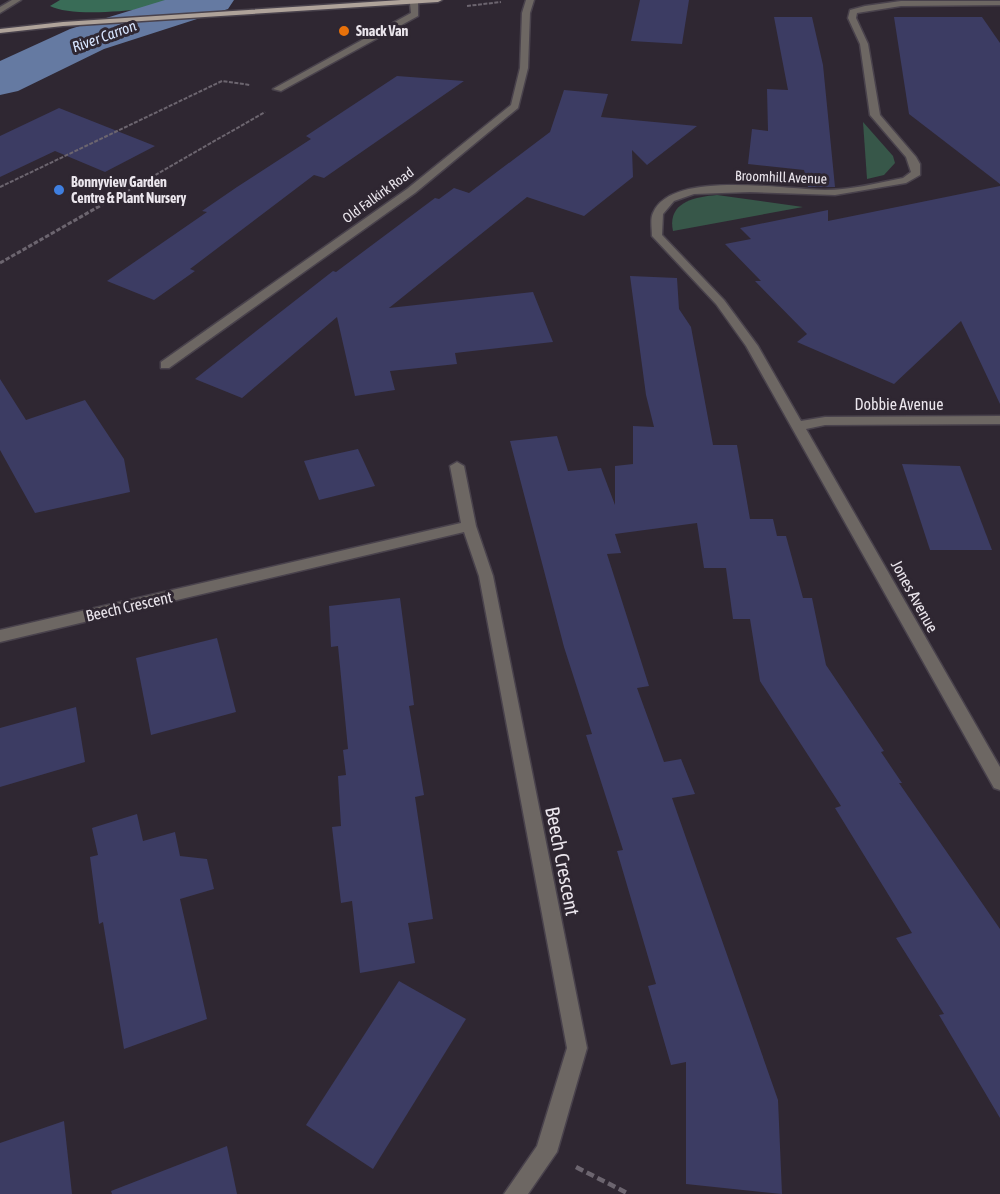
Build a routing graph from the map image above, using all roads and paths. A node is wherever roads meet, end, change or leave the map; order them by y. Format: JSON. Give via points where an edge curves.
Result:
{"nodes":[{"id":1,"x":17,"y":0,"type":"edge"},
{"id":2,"x":438,"y":0,"type":"edge"},
{"id":3,"x":530,"y":0,"type":"edge"},
{"id":4,"x":414,"y":3,"type":"junction"},
{"id":5,"x":1000,"y":3,"type":"edge"},
{"id":6,"x":0,"y":11,"type":"edge"},
{"id":7,"x":0,"y":32,"type":"edge"},
{"id":8,"x":278,"y":89,"type":"joint"},
{"id":9,"x":272,"y":108,"type":"dead end"},
{"id":10,"x":0,"y":187,"type":"edge"},
{"id":11,"x":0,"y":263,"type":"edge"},
{"id":12,"x":165,"y":365,"type":"dead end"},
{"id":13,"x":1000,"y":420,"type":"edge"},
{"id":14,"x":799,"y":426,"type":"junction"},
{"id":15,"x":457,"y":466,"type":"dead end"},
{"id":16,"x":469,"y":526,"type":"junction"},
{"id":17,"x":0,"y":636,"type":"edge"},
{"id":18,"x":1000,"y":783,"type":"edge"},
{"id":19,"x":546,"y":1152,"type":"junction"},
{"id":20,"x":515,"y":1194,"type":"edge"},
{"id":21,"x":629,"y":1194,"type":"edge"}],
"edges":[{"from":1,"to":6,"type":"street"},
{"from":2,"to":4,"type":"main road"},
{"from":3,"to":12,"type":"street","name":"Old Falkirk Road","via":[[524,68],[515,106],[411,191]]},
{"from":4,"to":7,"type":"main road","via":[[63,24]]},
{"from":4,"to":8,"type":"street","via":[[415,14]]},
{"from":5,"to":14,"type":"street","name":"Broomhill Avenue","via":[[883,3],[859,7],[853,12],[864,44],[875,115],[880,126],[916,165],[916,173],[906,180],[825,193],[685,191],[656,212],[653,222],[657,236],[720,302],[752,346]]},
{"from":8,"to":10,"type":"path","via":[[222,81]]},
{"from":9,"to":11,"type":"path"},
{"from":13,"to":14,"type":"street","name":"Dobbie Avenue","via":[[825,421]]},
{"from":14,"to":18,"type":"street","name":"Jones Avenue"},
{"from":15,"to":16,"type":"street","name":"Beech Crescent"},
{"from":16,"to":17,"type":"street","name":"Beech Crescent"},
{"from":16,"to":19,"type":"street","name":"Beech Crescent","via":[[486,576],[577,1048]]},
{"from":19,"to":20,"type":"street","name":"Beech Crescent"},
{"from":19,"to":21,"type":"path"}]}
